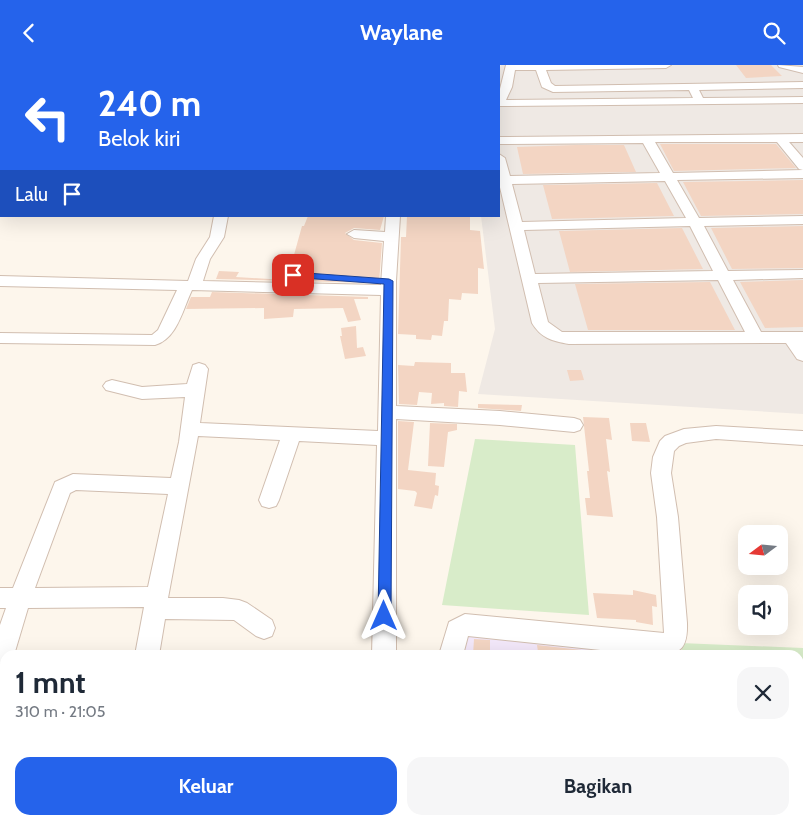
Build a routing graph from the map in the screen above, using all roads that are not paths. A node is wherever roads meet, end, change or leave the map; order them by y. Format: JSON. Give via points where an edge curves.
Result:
{"nodes":[{"id":1,"x":666,"y":65,"type":"edge"},
{"id":2,"x":783,"y":65,"type":"edge"},
{"id":3,"x":511,"y":66,"type":"edge"},
{"id":4,"x":540,"y":67,"type":"junction"},
{"id":5,"x":803,"y":69,"type":"edge"},
{"id":6,"x":803,"y":85,"type":"edge"},
{"id":7,"x":692,"y":87,"type":"junction"},
{"id":8,"x":803,"y":100,"type":"edge"},
{"id":9,"x":500,"y":101,"type":"edge"},
{"id":10,"x":702,"y":102,"type":"junction"},
{"id":11,"x":500,"y":103,"type":"edge"},
{"id":12,"x":780,"y":138,"type":"junction"},
{"id":13,"x":803,"y":138,"type":"edge"},
{"id":14,"x":647,"y":139,"type":"junction"},
{"id":15,"x":500,"y":140,"type":"edge"},
{"id":16,"x":500,"y":162,"type":"edge"},
{"id":17,"x":803,"y":166,"type":"edge"},
{"id":18,"x":803,"y":174,"type":"edge"},
{"id":19,"x":670,"y":177,"type":"junction"},
{"id":20,"x":504,"y":180,"type":"junction"},
{"id":21,"x":221,"y":217,"type":"edge"},
{"id":22,"x":393,"y":217,"type":"edge"},
{"id":23,"x":803,"y":220,"type":"edge"},
{"id":24,"x":695,"y":223,"type":"junction"},
{"id":25,"x":516,"y":226,"type":"junction"},
{"id":26,"x":354,"y":234,"type":"dead end"},
{"id":27,"x":391,"y":237,"type":"junction"},
{"id":28,"x":803,"y":274,"type":"edge"},
{"id":29,"x":293,"y":275,"type":"dead end"},
{"id":30,"x":724,"y":275,"type":"junction"},
{"id":31,"x":529,"y":279,"type":"junction"},
{"id":32,"x":0,"y":281,"type":"edge"},
{"id":33,"x":190,"y":285,"type":"junction"},
{"id":34,"x":389,"y":286,"type":"junction"},
{"id":35,"x":755,"y":336,"type":"junction"},
{"id":36,"x":797,"y":337,"type":"edge"},
{"id":37,"x":0,"y":338,"type":"edge"},
{"id":38,"x":803,"y":355,"type":"edge"},
{"id":39,"x":199,"y":369,"type":"dead end"},
{"id":40,"x":112,"y":385,"type":"dead end"},
{"id":41,"x":193,"y":391,"type":"junction"},
{"id":42,"x":387,"y":412,"type":"junction"},
{"id":43,"x":574,"y":425,"type":"dead end"},
{"id":44,"x":190,"y":429,"type":"junction"},
{"id":45,"x":292,"y":433,"type":"junction"},
{"id":46,"x":386,"y":438,"type":"junction"},
{"id":47,"x":803,"y":438,"type":"edge"},
{"id":48,"x":178,"y":486,"type":"junction"},
{"id":49,"x":269,"y":500,"type":"dead end"},
{"id":50,"x":10,"y":598,"type":"edge"},
{"id":51,"x":156,"y":603,"type":"junction"},
{"id":52,"x":264,"y":628,"type":"dead end"},
{"id":53,"x":2,"y":650,"type":"edge"},
{"id":54,"x":148,"y":650,"type":"edge"},
{"id":55,"x":384,"y":650,"type":"edge"},
{"id":56,"x":452,"y":650,"type":"edge"},
{"id":57,"x":660,"y":650,"type":"edge"}],
"edges":[{"from":1,"to":4,"type":"street"},
{"from":2,"to":5,"type":"street"},
{"from":3,"to":4,"type":"street"},
{"from":3,"to":9,"type":"street"},
{"from":4,"to":7,"type":"street","via":[[546,85],[553,89]]},
{"from":6,"to":7,"type":"street"},
{"from":7,"to":10,"type":"street"},
{"from":8,"to":10,"type":"street"},
{"from":10,"to":11,"type":"street"},
{"from":12,"to":13,"type":"street"},
{"from":12,"to":14,"type":"street"},
{"from":12,"to":17,"type":"street"},
{"from":14,"to":15,"type":"street"},
{"from":14,"to":19,"type":"street"},
{"from":16,"to":20,"type":"street"},
{"from":18,"to":19,"type":"street"},
{"from":19,"to":20,"type":"street"},
{"from":19,"to":24,"type":"street"},
{"from":20,"to":25,"type":"street"},
{"from":21,"to":33,"type":"street","via":[[217,237]]},
{"from":22,"to":27,"type":"street"},
{"from":23,"to":24,"type":"street"},
{"from":24,"to":25,"type":"street"},
{"from":24,"to":30,"type":"street"},
{"from":25,"to":31,"type":"street"},
{"from":26,"to":27,"type":"street"},
{"from":27,"to":34,"type":"street"},
{"from":28,"to":30,"type":"street"},
{"from":29,"to":34,"type":"street"},
{"from":30,"to":31,"type":"street"},
{"from":30,"to":35,"type":"street"},
{"from":31,"to":35,"type":"street","via":[[540,323],[549,334],[558,338]]},
{"from":32,"to":33,"type":"street"},
{"from":33,"to":34,"type":"street"},
{"from":33,"to":37,"type":"street","via":[[165,333],[155,340]]},
{"from":34,"to":42,"type":"street"},
{"from":35,"to":36,"type":"street"},
{"from":36,"to":38,"type":"street"},
{"from":39,"to":41,"type":"street"},
{"from":40,"to":41,"type":"street","via":[[142,393]]},
{"from":41,"to":44,"type":"street"},
{"from":42,"to":43,"type":"street"},
{"from":42,"to":46,"type":"street"},
{"from":44,"to":45,"type":"street"},
{"from":44,"to":48,"type":"street"},
{"from":45,"to":46,"type":"street"},
{"from":45,"to":49,"type":"street"},
{"from":46,"to":55,"type":"street"},
{"from":47,"to":57,"type":"street","via":[[702,433],[670,442],[664,451],[660,469],[666,502],[676,639]]},
{"from":48,"to":50,"type":"street","via":[[67,484]]},
{"from":48,"to":51,"type":"street"},
{"from":50,"to":51,"type":"street"},
{"from":50,"to":53,"type":"street"},
{"from":51,"to":52,"type":"street","via":[[239,610]]},
{"from":51,"to":54,"type":"street"},
{"from":56,"to":57,"type":"street","via":[[457,629],[465,625]]}]}
